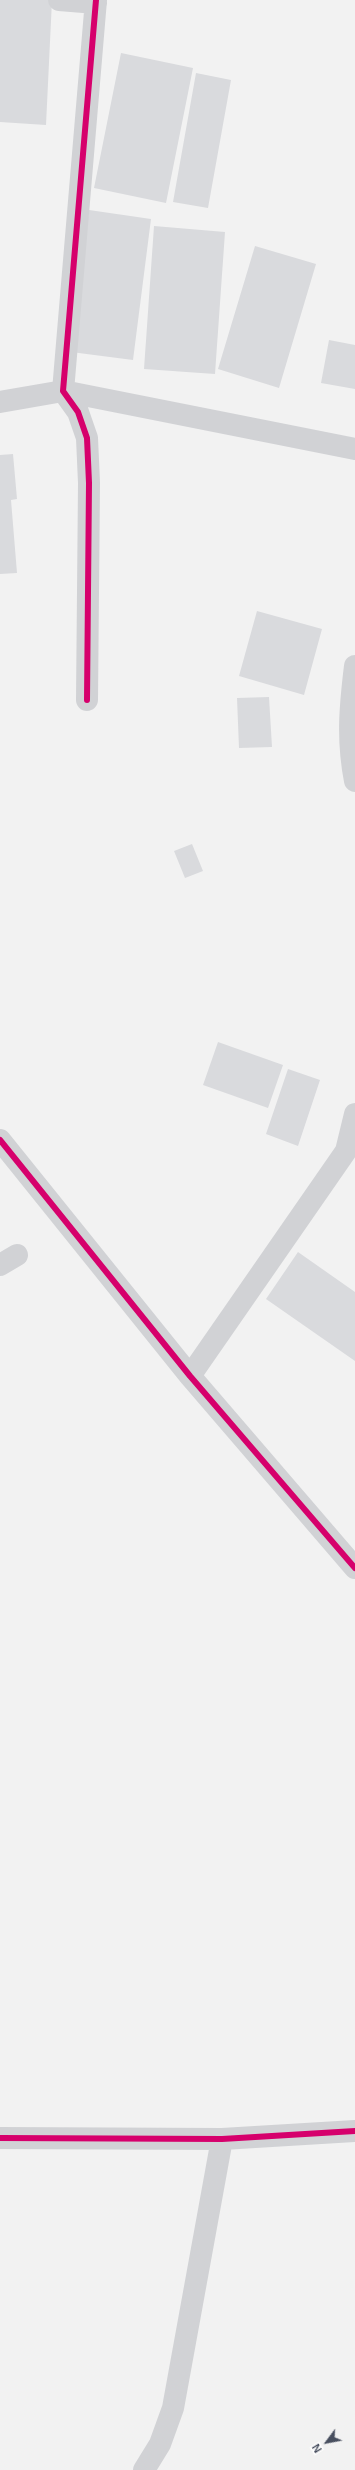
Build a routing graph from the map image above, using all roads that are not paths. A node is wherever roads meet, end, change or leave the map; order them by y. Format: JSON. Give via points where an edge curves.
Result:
{"nodes":[{"id":1,"x":59,"y":0,"type":"edge"},
{"id":2,"x":96,"y":1,"type":"edge"},
{"id":3,"x":63,"y":391,"type":"junction"},
{"id":4,"x":0,"y":402,"type":"edge"},
{"id":5,"x":355,"y":449,"type":"edge"},
{"id":6,"x":355,"y":666,"type":"edge"},
{"id":7,"x":87,"y":700,"type":"dead end"},
{"id":8,"x":355,"y":780,"type":"edge"},
{"id":9,"x":355,"y":1114,"type":"edge"},
{"id":10,"x":0,"y":1140,"type":"edge"},
{"id":11,"x":190,"y":1376,"type":"junction"},
{"id":12,"x":355,"y":1568,"type":"edge"},
{"id":13,"x":355,"y":2131,"type":"edge"},
{"id":14,"x":0,"y":2138,"type":"edge"},
{"id":15,"x":222,"y":2139,"type":"junction"},
{"id":16,"x":144,"y":2470,"type":"edge"}],
"edges":[{"from":1,"to":2,"type":"street"},
{"from":2,"to":3,"type":"street"},
{"from":3,"to":4,"type":"street"},
{"from":3,"to":5,"type":"street"},
{"from":3,"to":7,"type":"street","via":[[78,412],[87,438]]},
{"from":6,"to":8,"type":"street","via":[[349,718]]},
{"from":9,"to":11,"type":"street","via":[[346,1150]]},
{"from":10,"to":11,"type":"street"},
{"from":11,"to":12,"type":"street"},
{"from":13,"to":15,"type":"street"},
{"from":14,"to":15,"type":"street"},
{"from":15,"to":16,"type":"street","via":[[173,2408],[160,2444]]}]}
